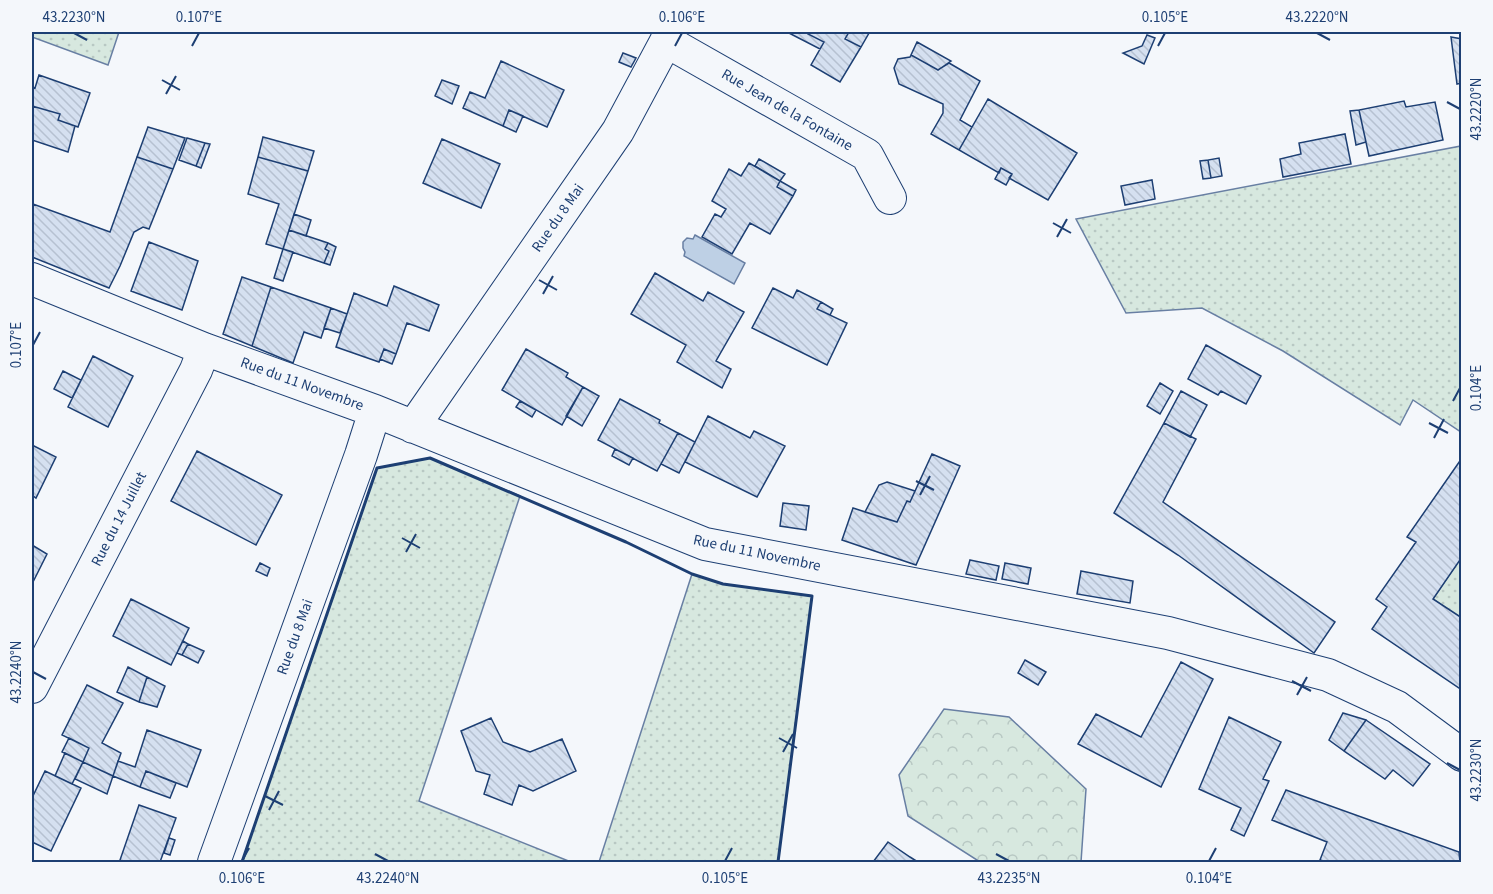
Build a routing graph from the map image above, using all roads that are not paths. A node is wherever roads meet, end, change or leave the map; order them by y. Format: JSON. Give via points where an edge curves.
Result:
{"nodes":[{"id":1,"x":669,"y":36,"type":"edge"},
{"id":2,"x":890,"y":198,"type":"dead end"},
{"id":3,"x":32,"y":279,"type":"edge"},
{"id":4,"x":204,"y":349,"type":"junction"},
{"id":5,"x":375,"y":411,"type":"junction"},
{"id":6,"x":413,"y":427,"type":"junction"},
{"id":7,"x":32,"y":687,"type":"edge"},
{"id":8,"x":1461,"y":755,"type":"edge"},
{"id":9,"x":214,"y":862,"type":"edge"}],
"edges":[{"from":1,"to":2,"type":"street","name":"Rue Jean de la Fontaine","via":[[867,155]]},
{"from":1,"to":6,"type":"street","name":"Rue du 8 Mai","via":[[618,132]]},
{"from":3,"to":4,"type":"street","name":"Rue du 11 Novembre"},
{"from":4,"to":5,"type":"street","name":"Rue du 11 Novembre"},
{"from":4,"to":7,"type":"street","name":"Rue du 14 Juillet"},
{"from":5,"to":6,"type":"street","name":"Rue du 11 Novembre"},
{"from":5,"to":9,"type":"street","name":"Rue du 8 Mai"},
{"from":6,"to":8,"type":"street","name":"Rue du 11 Novembre","via":[[705,544],[1168,633],[1328,675],[1396,707]]}]}
